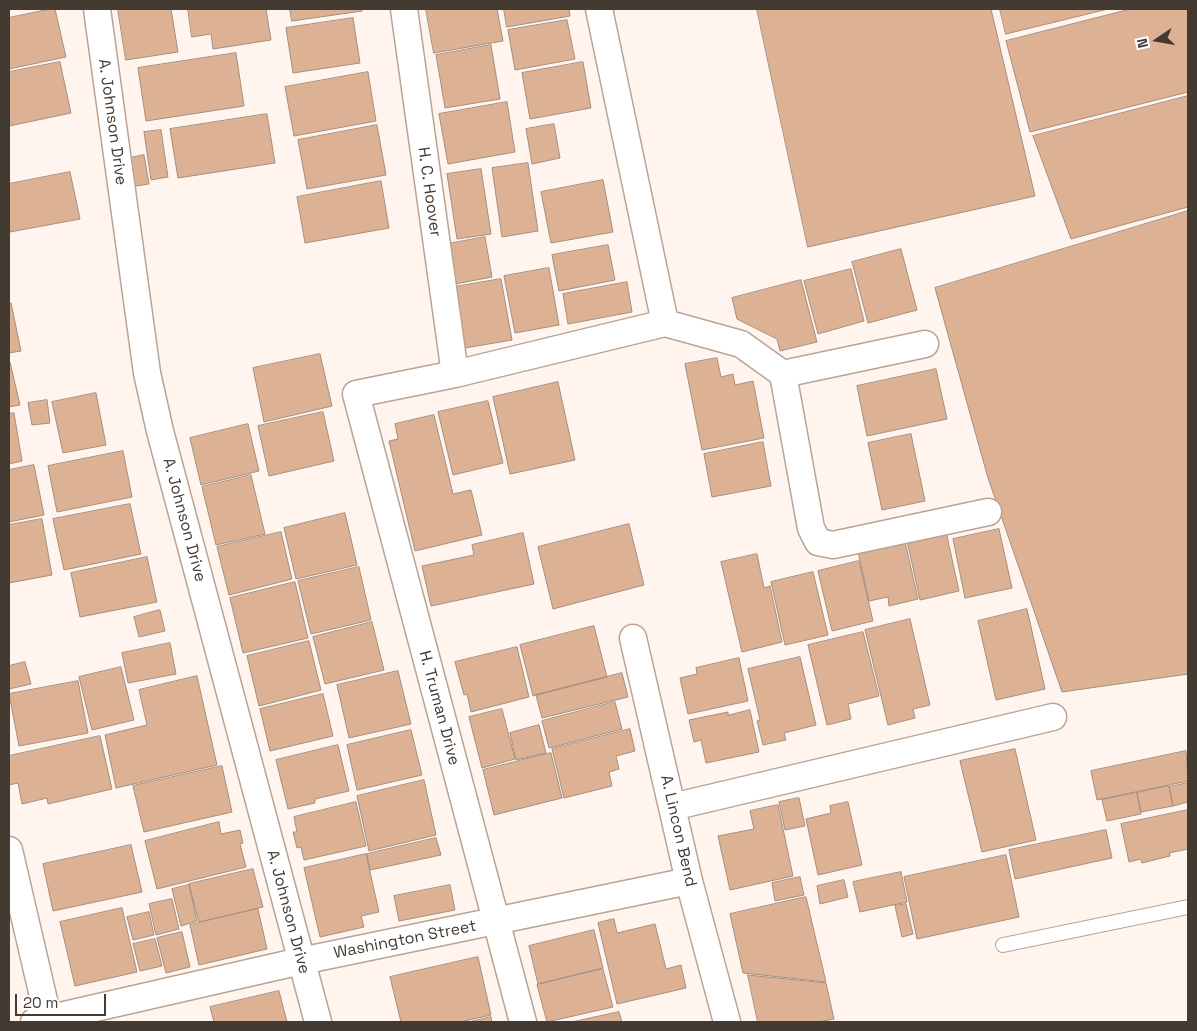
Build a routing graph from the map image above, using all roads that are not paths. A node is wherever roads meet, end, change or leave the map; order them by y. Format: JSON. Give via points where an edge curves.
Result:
{"nodes":[{"id":1,"x":97,"y":9,"type":"edge"},
{"id":2,"x":404,"y":9,"type":"edge"},
{"id":3,"x":599,"y":9,"type":"edge"},
{"id":4,"x":665,"y":323,"type":"junction"},
{"id":5,"x":925,"y":344,"type":"dead end"},
{"id":6,"x":455,"y":374,"type":"junction"},
{"id":7,"x":783,"y":374,"type":"junction"},
{"id":8,"x":988,"y":512,"type":"dead end"},
{"id":9,"x":633,"y":638,"type":"dead end"},
{"id":10,"x":1053,"y":717,"type":"dead end"},
{"id":11,"x":672,"y":807,"type":"junction"},
{"id":12,"x":9,"y":850,"type":"edge"},
{"id":13,"x":689,"y":881,"type":"junction"},
{"id":14,"x":1188,"y":907,"type":"edge"},
{"id":15,"x":496,"y":922,"type":"junction"},
{"id":16,"x":1003,"y":945,"type":"dead end"},
{"id":17,"x":301,"y":961,"type":"junction"},
{"id":18,"x":44,"y":1021,"type":"edge"},
{"id":19,"x":318,"y":1022,"type":"edge"},
{"id":20,"x":523,"y":1022,"type":"edge"},
{"id":21,"x":727,"y":1022,"type":"edge"}],
"edges":[{"from":1,"to":17,"type":"street","name":"A. Johnson Drive","via":[[147,373]]},
{"from":2,"to":6,"type":"street","name":"H. C. Hoover"},
{"from":3,"to":4,"type":"street"},
{"from":4,"to":6,"type":"street"},
{"from":4,"to":7,"type":"street","via":[[741,344]]},
{"from":5,"to":7,"type":"street"},
{"from":6,"to":15,"type":"street","name":"H. Truman Drive","via":[[356,394]]},
{"from":7,"to":8,"type":"street","via":[[811,528],[818,542],[833,545]]},
{"from":9,"to":11,"type":"street","name":"A. Lincon Bend"},
{"from":10,"to":11,"type":"street"},
{"from":11,"to":13,"type":"street","name":"A. Lincon Bend"},
{"from":12,"to":18,"type":"street"},
{"from":13,"to":15,"type":"street","name":"Washington Street"},
{"from":13,"to":21,"type":"street","name":"A. Lincon Bend"},
{"from":14,"to":16,"type":"lane"},
{"from":15,"to":17,"type":"street","name":"Washington Street"},
{"from":15,"to":20,"type":"street","name":"H. Truman Drive"},
{"from":17,"to":18,"type":"street","name":"Washington Street"},
{"from":17,"to":19,"type":"street","name":"A. Johnson Drive"}]}
